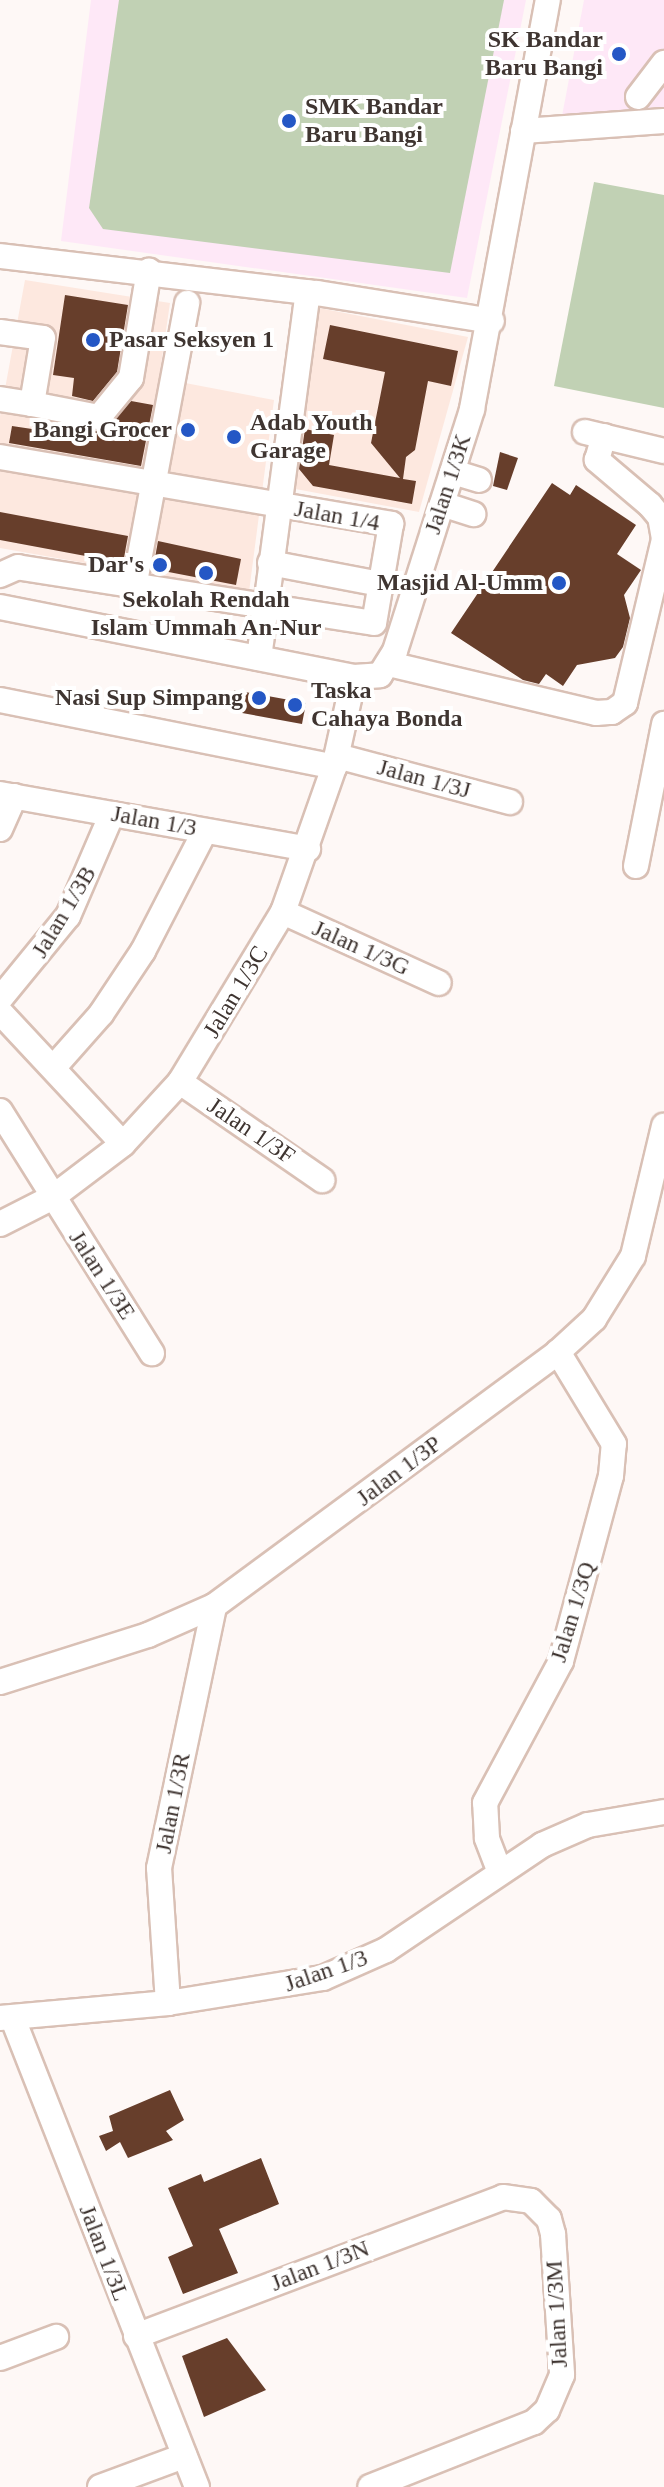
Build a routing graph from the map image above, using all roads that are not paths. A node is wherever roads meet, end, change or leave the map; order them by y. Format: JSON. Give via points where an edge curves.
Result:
{"nodes":[{"id":1,"x":548,"y":0,"type":"edge"},
{"id":2,"x":664,"y":63,"type":"edge"},
{"id":3,"x":638,"y":97,"type":"dead end"},
{"id":4,"x":664,"y":121,"type":"edge"},
{"id":5,"x":523,"y":131,"type":"junction"},
{"id":6,"x":0,"y":256,"type":"edge"},
{"id":7,"x":149,"y":271,"type":"junction"},
{"id":8,"x":308,"y":292,"type":"junction"},
{"id":9,"x":187,"y":303,"type":"dead end"},
{"id":10,"x":492,"y":321,"type":"junction"},
{"id":11,"x":0,"y":332,"type":"edge"},
{"id":12,"x":0,"y":399,"type":"edge"},
{"id":13,"x":32,"y":404,"type":"junction"},
{"id":14,"x":664,"y":451,"type":"edge"},
{"id":15,"x":0,"y":457,"type":"edge"},
{"id":16,"x":453,"y":472,"type":"junction"},
{"id":17,"x":479,"y":480,"type":"dead end"},
{"id":18,"x":154,"y":484,"type":"junction"},
{"id":19,"x":442,"y":504,"type":"junction"},
{"id":20,"x":279,"y":505,"type":"junction"},
{"id":21,"x":473,"y":514,"type":"dead end"},
{"id":22,"x":270,"y":563,"type":"junction"},
{"id":23,"x":0,"y":575,"type":"edge"},
{"id":24,"x":135,"y":582,"type":"junction"},
{"id":25,"x":380,"y":584,"type":"junction"},
{"id":26,"x":264,"y":604,"type":"junction"},
{"id":27,"x":0,"y":607,"type":"edge"},
{"id":28,"x":259,"y":658,"type":"junction"},
{"id":29,"x":389,"y":664,"type":"junction"},
{"id":30,"x":354,"y":677,"type":"junction"},
{"id":31,"x":0,"y":700,"type":"edge"},
{"id":32,"x":664,"y":724,"type":"edge"},
{"id":33,"x":336,"y":762,"type":"junction"},
{"id":34,"x":8,"y":795,"type":"edge"},
{"id":35,"x":510,"y":802,"type":"dead end"},
{"id":36,"x":112,"y":814,"type":"junction"},
{"id":37,"x":0,"y":829,"type":"edge"},
{"id":38,"x":205,"y":831,"type":"junction"},
{"id":39,"x":308,"y":849,"type":"junction"},
{"id":40,"x":636,"y":866,"type":"dead end"},
{"id":41,"x":283,"y":912,"type":"junction"},
{"id":42,"x":439,"y":983,"type":"dead end"},
{"id":43,"x":0,"y":999,"type":"edge"},
{"id":44,"x":0,"y":1012,"type":"edge"},
{"id":45,"x":54,"y":1067,"type":"junction"},
{"id":46,"x":180,"y":1082,"type":"junction"},
{"id":47,"x":0,"y":1111,"type":"edge"},
{"id":48,"x":664,"y":1126,"type":"edge"},
{"id":49,"x":123,"y":1144,"type":"junction"},
{"id":50,"x":322,"y":1180,"type":"dead end"},
{"id":51,"x":53,"y":1197,"type":"junction"},
{"id":52,"x":0,"y":1224,"type":"edge"},
{"id":53,"x":558,"y":1352,"type":"junction"},
{"id":54,"x":152,"y":1353,"type":"dead end"},
{"id":55,"x":214,"y":1606,"type":"junction"},
{"id":56,"x":0,"y":1682,"type":"edge"},
{"id":57,"x":664,"y":1812,"type":"edge"},
{"id":58,"x":499,"y":1870,"type":"junction"},
{"id":59,"x":168,"y":2003,"type":"junction"},
{"id":60,"x":6,"y":2018,"type":"edge"},
{"id":61,"x":503,"y":2197,"type":"joint"},
{"id":62,"x":136,"y":2336,"type":"junction"},
{"id":63,"x":56,"y":2337,"type":"dead end"},
{"id":64,"x":0,"y":2358,"type":"edge"},
{"id":65,"x":184,"y":2456,"type":"junction"},
{"id":66,"x":100,"y":2487,"type":"edge"},
{"id":67,"x":197,"y":2487,"type":"edge"},
{"id":68,"x":370,"y":2487,"type":"edge"}],
"edges":[{"from":1,"to":5,"type":"street","name":"Jalan 1/3K"},
{"from":2,"to":3,"type":"street"},
{"from":4,"to":5,"type":"street"},
{"from":5,"to":10,"type":"street","name":"Jalan 1/3K"},
{"from":6,"to":7,"type":"street"},
{"from":7,"to":8,"type":"street"},
{"from":7,"to":13,"type":"street","via":[[131,378],[99,417]]},
{"from":8,"to":10,"type":"street"},
{"from":8,"to":20,"type":"street"},
{"from":9,"to":18,"type":"street"},
{"from":10,"to":16,"type":"street","name":"Jalan 1/3K"},
{"from":11,"to":13,"type":"street","via":[[43,338]]},
{"from":12,"to":13,"type":"street"},
{"from":14,"to":29,"type":"street","via":[[594,434],[597,460],[650,505],[660,517],[664,539],[625,703],[612,712],[596,713]]},
{"from":15,"to":18,"type":"street","name":"Jalan 1/4"},
{"from":16,"to":17,"type":"street"},
{"from":16,"to":19,"type":"street","name":"Jalan 1/3K"},
{"from":18,"to":20,"type":"street","name":"Jalan 1/4"},
{"from":18,"to":24,"type":"street"},
{"from":19,"to":21,"type":"street"},
{"from":19,"to":29,"type":"street","name":"Jalan 1/3K"},
{"from":20,"to":22,"type":"street"},
{"from":20,"to":25,"type":"street","name":"Jalan 1/4","via":[[391,524]]},
{"from":22,"to":25,"type":"street"},
{"from":22,"to":26,"type":"street"},
{"from":23,"to":24,"type":"street","name":"Jalan 1/4","via":[[18,567]]},
{"from":24,"to":26,"type":"street","name":"Jalan 1/4"},
{"from":25,"to":26,"type":"street","name":"Jalan 1/4","via":[[374,623]]},
{"from":26,"to":28,"type":"street"},
{"from":27,"to":28,"type":"street"},
{"from":28,"to":30,"type":"street"},
{"from":29,"to":30,"type":"street","via":[[380,675]]},
{"from":30,"to":33,"type":"street","name":"Jalan 1/3C"},
{"from":31,"to":33,"type":"street","name":"Jalan 1/3J"},
{"from":32,"to":40,"type":"street"},
{"from":33,"to":35,"type":"street","name":"Jalan 1/3J"},
{"from":33,"to":39,"type":"street","name":"Jalan 1/3C"},
{"from":34,"to":36,"type":"street","name":"Jalan 1/3"},
{"from":34,"to":37,"type":"street"},
{"from":36,"to":38,"type":"street","name":"Jalan 1/3"},
{"from":36,"to":43,"type":"street","name":"Jalan 1/3B","via":[[68,916]]},
{"from":38,"to":39,"type":"street","name":"Jalan 1/3"},
{"from":38,"to":45,"type":"street","via":[[143,951],[101,1014]]},
{"from":39,"to":41,"type":"street","name":"Jalan 1/3C"},
{"from":41,"to":42,"type":"street","name":"Jalan 1/3G"},
{"from":41,"to":46,"type":"street","name":"Jalan 1/3C"},
{"from":44,"to":45,"type":"street"},
{"from":45,"to":49,"type":"street"},
{"from":46,"to":49,"type":"street","name":"Jalan 1/3C"},
{"from":46,"to":50,"type":"street","name":"Jalan 1/3F"},
{"from":47,"to":51,"type":"street","name":"Jalan 1/3E"},
{"from":48,"to":53,"type":"street","name":"Jalan 1/3P","via":[[633,1256],[594,1319]]},
{"from":49,"to":51,"type":"street","name":"Jalan 1/3C"},
{"from":51,"to":52,"type":"street","name":"Jalan 1/3C"},
{"from":51,"to":54,"type":"street","name":"Jalan 1/3E"},
{"from":53,"to":55,"type":"street","name":"Jalan 1/3P"},
{"from":53,"to":58,"type":"street","name":"Jalan 1/3Q","via":[[614,1444],[611,1476],[561,1661],[485,1803],[487,1838]]},
{"from":55,"to":56,"type":"street","name":"Jalan 1/3P","via":[[148,1635]]},
{"from":55,"to":59,"type":"street","name":"Jalan 1/3R","via":[[159,1868]]},
{"from":57,"to":58,"type":"street","name":"Jalan 1/3","via":[[588,1825]]},
{"from":58,"to":59,"type":"street","name":"Jalan 1/3","via":[[355,1966],[291,1986]]},
{"from":59,"to":60,"type":"street","name":"Jalan 1/3"},
{"from":60,"to":62,"type":"street","name":"Jalan 1/3L"},
{"from":61,"to":62,"type":"street","name":"Jalan 1/3N"},
{"from":61,"to":68,"type":"street","name":"Jalan 1/3M","via":[[531,2201],[549,2219],[562,2375],[556,2393],[534,2422]]},
{"from":62,"to":65,"type":"street","name":"Jalan 1/3L"},
{"from":63,"to":64,"type":"street"},
{"from":65,"to":66,"type":"street"},
{"from":65,"to":67,"type":"street","name":"Jalan 1/3L"}]}
